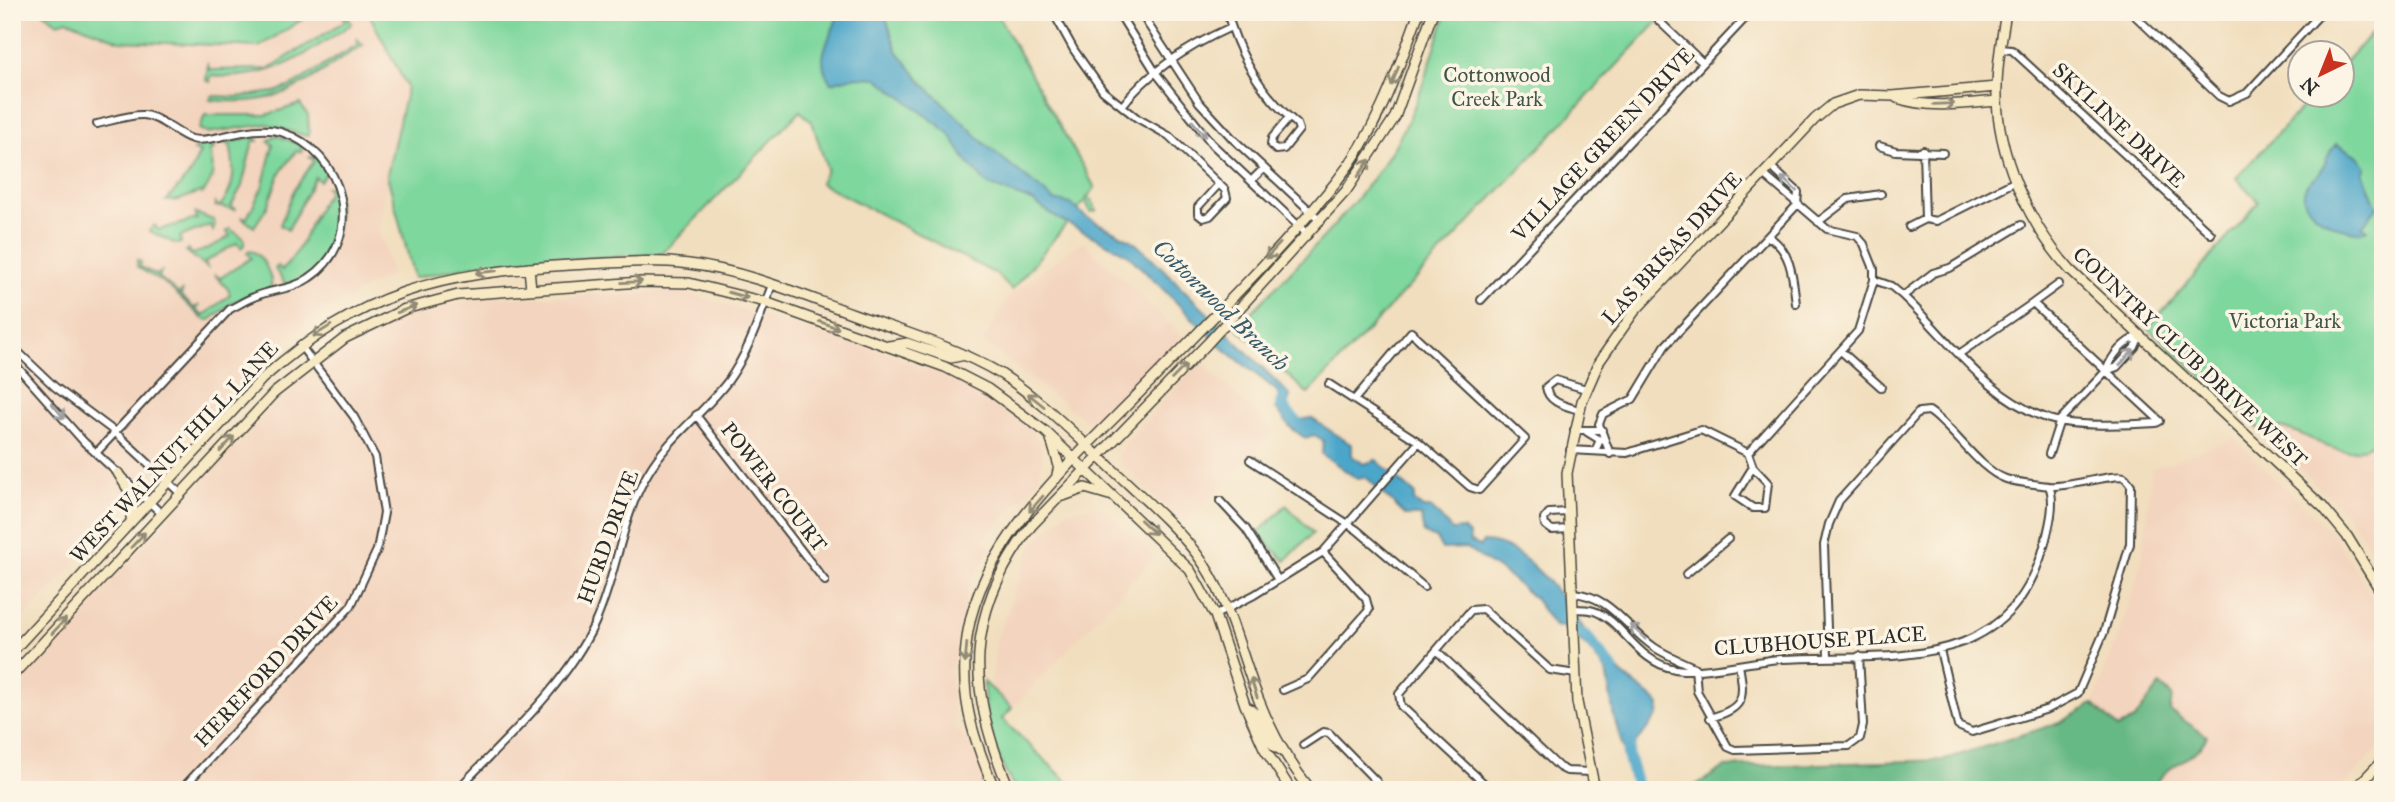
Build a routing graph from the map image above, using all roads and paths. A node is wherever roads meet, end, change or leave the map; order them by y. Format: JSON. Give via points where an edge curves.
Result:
{"nodes":[{"id":1,"x":1053,"y":12,"type":"edge"},
{"id":2,"x":1118,"y":12,"type":"edge"},
{"id":3,"x":1140,"y":12,"type":"edge"},
{"id":4,"x":1227,"y":12,"type":"edge"},
{"id":5,"x":1419,"y":12,"type":"edge"},
{"id":6,"x":1433,"y":12,"type":"edge"},
{"id":7,"x":1751,"y":12,"type":"edge"},
{"id":8,"x":2006,"y":12,"type":"edge"},
{"id":9,"x":2131,"y":12,"type":"edge"},
{"id":10,"x":2322,"y":12,"type":"edge"},
{"id":11,"x":1659,"y":21,"type":"dead end"},
{"id":12,"x":1231,"y":27,"type":"junction"},
{"id":13,"x":2000,"y":49,"type":"junction"},
{"id":14,"x":1170,"y":62,"type":"junction"},
{"id":15,"x":1703,"y":63,"type":"junction"},
{"id":16,"x":1156,"y":73,"type":"junction"},
{"id":17,"x":1997,"y":87,"type":"junction"},
{"id":18,"x":1192,"y":92,"type":"junction"},
{"id":19,"x":1892,"y":96,"type":"junction"},
{"id":20,"x":1997,"y":101,"type":"junction"},
{"id":21,"x":1178,"y":103,"type":"junction"},
{"id":22,"x":1122,"y":106,"type":"junction"},
{"id":23,"x":1289,"y":118,"type":"junction"},
{"id":24,"x":97,"y":124,"type":"dead end"},
{"id":25,"x":1230,"y":136,"type":"junction"},
{"id":26,"x":1878,"y":146,"type":"dead end"},
{"id":27,"x":1217,"y":149,"type":"junction"},
{"id":28,"x":1923,"y":150,"type":"junction"},
{"id":29,"x":1943,"y":153,"type":"dead end"},
{"id":30,"x":1770,"y":166,"type":"junction"},
{"id":31,"x":1264,"y":168,"type":"junction"},
{"id":32,"x":1763,"y":174,"type":"junction"},
{"id":33,"x":1251,"y":181,"type":"junction"},
{"id":34,"x":2016,"y":181,"type":"junction"},
{"id":35,"x":1336,"y":183,"type":"junction"},
{"id":36,"x":1219,"y":184,"type":"junction"},
{"id":37,"x":1346,"y":191,"type":"junction"},
{"id":38,"x":1881,"y":194,"type":"dead end"},
{"id":39,"x":1797,"y":205,"type":"junction"},
{"id":40,"x":1311,"y":211,"type":"junction"},
{"id":41,"x":1926,"y":219,"type":"junction"},
{"id":42,"x":1321,"y":221,"type":"junction"},
{"id":43,"x":1818,"y":222,"type":"junction"},
{"id":44,"x":1298,"y":225,"type":"junction"},
{"id":45,"x":2021,"y":225,"type":"dead end"},
{"id":46,"x":1909,"y":227,"type":"dead end"},
{"id":47,"x":2211,"y":234,"type":"dead end"},
{"id":48,"x":1308,"y":235,"type":"junction"},
{"id":49,"x":1769,"y":237,"type":"junction"},
{"id":50,"x":529,"y":268,"type":"junction"},
{"id":51,"x":1874,"y":280,"type":"junction"},
{"id":52,"x":2059,"y":284,"type":"dead end"},
{"id":53,"x":772,"y":285,"type":"junction"},
{"id":54,"x":531,"y":289,"type":"junction"},
{"id":55,"x":1903,"y":296,"type":"junction"},
{"id":56,"x":1481,"y":300,"type":"dead end"},
{"id":57,"x":765,"y":302,"type":"junction"},
{"id":58,"x":2033,"y":303,"type":"junction"},
{"id":59,"x":1796,"y":304,"type":"dead end"},
{"id":60,"x":2140,"y":335,"type":"junction"},
{"id":61,"x":300,"y":345,"type":"junction"},
{"id":62,"x":12,"y":346,"type":"edge"},
{"id":63,"x":887,"y":346,"type":"junction"},
{"id":64,"x":1842,"y":352,"type":"junction"},
{"id":65,"x":1959,"y":354,"type":"junction"},
{"id":66,"x":22,"y":355,"type":"junction"},
{"id":67,"x":965,"y":355,"type":"junction"},
{"id":68,"x":310,"y":362,"type":"junction"},
{"id":69,"x":13,"y":363,"type":"edge"},
{"id":70,"x":2106,"y":372,"type":"junction"},
{"id":71,"x":1329,"y":384,"type":"dead end"},
{"id":72,"x":1146,"y":386,"type":"junction"},
{"id":73,"x":1881,"y":387,"type":"dead end"},
{"id":74,"x":1586,"y":389,"type":"junction"},
{"id":75,"x":1156,"y":396,"type":"junction"},
{"id":76,"x":1354,"y":400,"type":"junction"},
{"id":77,"x":1579,"y":411,"type":"junction"},
{"id":78,"x":696,"y":415,"type":"junction"},
{"id":79,"x":2060,"y":420,"type":"junction"},
{"id":80,"x":1574,"y":430,"type":"junction"},
{"id":81,"x":1602,"y":430,"type":"junction"},
{"id":82,"x":115,"y":432,"type":"junction"},
{"id":83,"x":1046,"y":432,"type":"junction"},
{"id":84,"x":1587,"y":432,"type":"junction"},
{"id":85,"x":1419,"y":443,"type":"junction"},
{"id":86,"x":1087,"y":446,"type":"junction"},
{"id":87,"x":1570,"y":450,"type":"junction"},
{"id":88,"x":1595,"y":451,"type":"junction"},
{"id":89,"x":96,"y":453,"type":"junction"},
{"id":90,"x":1748,"y":453,"type":"junction"},
{"id":91,"x":1610,"y":454,"type":"junction"},
{"id":92,"x":2049,"y":454,"type":"dead end"},
{"id":93,"x":1098,"y":456,"type":"junction"},
{"id":94,"x":1075,"y":459,"type":"junction"},
{"id":95,"x":1250,"y":460,"type":"dead end"},
{"id":96,"x":1753,"y":467,"type":"junction"},
{"id":97,"x":1086,"y":470,"type":"junction"},
{"id":98,"x":118,"y":473,"type":"junction"},
{"id":99,"x":168,"y":482,"type":"junction"},
{"id":100,"x":1054,"y":483,"type":"junction"},
{"id":101,"x":2049,"y":486,"type":"junction"},
{"id":102,"x":181,"y":494,"type":"junction"},
{"id":103,"x":1058,"y":498,"type":"junction"},
{"id":104,"x":1117,"y":498,"type":"junction"},
{"id":105,"x":1220,"y":501,"type":"dead end"},
{"id":106,"x":150,"y":502,"type":"junction"},
{"id":107,"x":1568,"y":512,"type":"junction"},
{"id":108,"x":162,"y":514,"type":"junction"},
{"id":109,"x":129,"y":524,"type":"junction"},
{"id":110,"x":1348,"y":525,"type":"junction"},
{"id":111,"x":1569,"y":530,"type":"junction"},
{"id":112,"x":1728,"y":539,"type":"dead end"},
{"id":113,"x":1323,"y":552,"type":"junction"},
{"id":114,"x":1686,"y":574,"type":"dead end"},
{"id":115,"x":1278,"y":580,"type":"junction"},
{"id":116,"x":825,"y":581,"type":"dead end"},
{"id":117,"x":982,"y":587,"type":"junction"},
{"id":118,"x":1424,"y":587,"type":"dead end"},
{"id":119,"x":993,"y":590,"type":"junction"},
{"id":120,"x":1573,"y":593,"type":"junction"},
{"id":121,"x":2383,"y":595,"type":"edge"},
{"id":122,"x":1228,"y":609,"type":"junction"},
{"id":123,"x":1573,"y":609,"type":"junction"},
{"id":124,"x":1215,"y":615,"type":"junction"},
{"id":125,"x":1940,"y":650,"type":"junction"},
{"id":126,"x":1437,"y":651,"type":"junction"},
{"id":127,"x":12,"y":652,"type":"edge"},
{"id":128,"x":1828,"y":656,"type":"junction"},
{"id":129,"x":1859,"y":656,"type":"junction"},
{"id":130,"x":1739,"y":665,"type":"junction"},
{"id":131,"x":1695,"y":668,"type":"junction"},
{"id":132,"x":1576,"y":674,"type":"junction"},
{"id":133,"x":12,"y":676,"type":"edge"},
{"id":134,"x":1283,"y":690,"type":"dead end"},
{"id":135,"x":1246,"y":707,"type":"junction"},
{"id":136,"x":1710,"y":718,"type":"junction"},
{"id":137,"x":1303,"y":744,"type":"dead end"},
{"id":138,"x":991,"y":745,"type":"junction"},
{"id":139,"x":977,"y":748,"type":"junction"},
{"id":140,"x":1283,"y":751,"type":"junction"},
{"id":141,"x":2383,"y":760,"type":"edge"},
{"id":142,"x":1591,"y":772,"type":"junction"},
{"id":143,"x":181,"y":790,"type":"edge"},
{"id":144,"x":457,"y":790,"type":"edge"},
{"id":145,"x":995,"y":790,"type":"edge"},
{"id":146,"x":1010,"y":790,"type":"edge"},
{"id":147,"x":1291,"y":790,"type":"edge"},
{"id":148,"x":1311,"y":790,"type":"edge"},
{"id":149,"x":1377,"y":790,"type":"edge"},
{"id":150,"x":1491,"y":790,"type":"edge"},
{"id":151,"x":1595,"y":790,"type":"edge"},
{"id":152,"x":2354,"y":790,"type":"edge"}],
"edges":[{"from":1,"to":22,"type":"street","via":[[1090,74]]},
{"from":2,"to":16,"type":"street"},
{"from":3,"to":14,"type":"street"},
{"from":4,"to":12,"type":"street"},
{"from":5,"to":35,"type":"main road","one_way":true,"via":[[1382,110]]},
{"from":37,"to":6,"type":"main road","one_way":true,"via":[[1395,117]]},
{"from":7,"to":15,"type":"street","name":"VILLAGE GREEN DRIVE"},
{"from":8,"to":13,"type":"main road","name":"COUNTRY CLUB DRIVE WEST"},
{"from":9,"to":10,"type":"street","via":[[2229,101],[2247,93]]},
{"from":11,"to":15,"type":"street"},
{"from":12,"to":14,"type":"street"},
{"from":12,"to":23,"type":"street","via":[[1248,67]]},
{"from":13,"to":17,"type":"main road","name":"COUNTRY CLUB DRIVE WEST"},
{"from":13,"to":47,"type":"street","name":"SKYLINE DRIVE","via":[[2012,50]]},
{"from":14,"to":16,"type":"street"},
{"from":14,"to":18,"type":"street"},
{"from":15,"to":56,"type":"street","name":"VILLAGE GREEN DRIVE"},
{"from":16,"to":21,"type":"street"},
{"from":16,"to":22,"type":"street"},
{"from":17,"to":19,"type":"main road","name":"LAS BRISAS DRIVE"},
{"from":17,"to":20,"type":"main road","name":"COUNTRY CLUB DRIVE WEST"},
{"from":18,"to":21,"type":"street"},
{"from":18,"to":25,"type":"street"},
{"from":19,"to":20,"type":"main road","name":"LAS BRISAS DRIVE","one_way":true,"via":[[1915,104]]},
{"from":19,"to":30,"type":"main road","name":"LAS BRISAS DRIVE","via":[[1859,95],[1833,104]]},
{"from":20,"to":34,"type":"main road","name":"COUNTRY CLUB DRIVE WEST"},
{"from":21,"to":27,"type":"street","one_way":true},
{"from":22,"to":36,"type":"street","via":[[1169,136]]},
{"from":23,"to":23,"type":"street","via":[[1272,138],[1276,150],[1284,149],[1299,130]]},
{"from":24,"to":82,"type":"street","via":[[145,115],[194,140],[257,129],[278,131],[303,142],[329,167],[342,193],[343,214],[335,248],[311,278],[230,309]]},
{"from":25,"to":27,"type":"street"},
{"from":25,"to":31,"type":"street"},
{"from":26,"to":28,"type":"street"},
{"from":27,"to":33,"type":"street"},
{"from":28,"to":29,"type":"street"},
{"from":28,"to":41,"type":"street"},
{"from":30,"to":32,"type":"main road","name":"LAS BRISAS DRIVE"},
{"from":39,"to":30,"type":"street","one_way":true,"via":[[1798,192]]},
{"from":31,"to":33,"type":"street"},
{"from":31,"to":40,"type":"street"},
{"from":32,"to":39,"type":"street"},
{"from":32,"to":74,"type":"main road","name":"LAS BRISAS DRIVE","via":[[1614,336]]},
{"from":33,"to":44,"type":"street"},
{"from":34,"to":41,"type":"street","via":[[1936,221]]},
{"from":34,"to":60,"type":"main road","name":"COUNTRY CLUB DRIVE WEST","via":[[2059,258]]},
{"from":35,"to":37,"type":"main road"},
{"from":35,"to":40,"type":"main road"},
{"from":36,"to":36,"type":"street","via":[[1198,207],[1203,218],[1227,198]]},
{"from":37,"to":42,"type":"main road"},
{"from":38,"to":43,"type":"street","via":[[1848,199]]},
{"from":39,"to":43,"type":"street"},
{"from":39,"to":49,"type":"street"},
{"from":40,"to":42,"type":"street"},
{"from":40,"to":44,"type":"main road"},
{"from":41,"to":46,"type":"street"},
{"from":42,"to":48,"type":"main road"},
{"from":43,"to":51,"type":"street","via":[[1827,229],[1857,236],[1874,269]]},
{"from":44,"to":48,"type":"street"},
{"from":44,"to":72,"type":"main road","one_way":true},
{"from":45,"to":55,"type":"street","via":[[1950,268],[1933,273]]},
{"from":75,"to":48,"type":"main road","one_way":true},
{"from":49,"to":59,"type":"street","via":[[1787,257]]},
{"from":49,"to":81,"type":"street","via":[[1665,346],[1633,398],[1603,414]]},
{"from":50,"to":53,"type":"main road","name":"WEST WALNUT HILL LANE","via":[[617,262],[691,264]]},
{"from":50,"to":54,"type":"main road"},
{"from":50,"to":61,"type":"main road","name":"WEST WALNUT HILL LANE","one_way":true,"via":[[480,272],[417,286],[374,301]]},
{"from":51,"to":55,"type":"street"},
{"from":51,"to":64,"type":"street","via":[[1858,331]]},
{"from":52,"to":58,"type":"street"},
{"from":53,"to":57,"type":"street","name":"HURD DRIVE"},
{"from":53,"to":67,"type":"main road","name":"WEST WALNUT HILL LANE"},
{"from":54,"to":57,"type":"main road","name":"WEST WALNUT HILL LANE","one_way":true,"via":[[689,283]]},
{"from":68,"to":54,"type":"main road","name":"WEST WALNUT HILL LANE","one_way":true,"via":[[360,329],[405,309],[458,295]]},
{"from":55,"to":65,"type":"street"},
{"from":57,"to":63,"type":"main road","name":"WEST WALNUT HILL LANE","one_way":true},
{"from":57,"to":78,"type":"street","name":"HURD DRIVE","via":[[735,371]]},
{"from":58,"to":65,"type":"street"},
{"from":58,"to":70,"type":"street"},
{"from":60,"to":70,"type":"street","via":[[2128,340],[2110,360]]},
{"from":60,"to":121,"type":"main road","name":"COUNTRY CLUB DRIVE WEST","via":[[2323,507]]},
{"from":61,"to":68,"type":"street","name":"HEREFORD DRIVE"},
{"from":61,"to":99,"type":"main road","name":"WEST WALNUT HILL LANE","via":[[262,379]]},
{"from":62,"to":66,"type":"street"},
{"from":63,"to":67,"type":"main road","via":[[907,343],[951,358]]},
{"from":63,"to":83,"type":"main road","name":"WEST WALNUT HILL LANE","via":[[975,381]]},
{"from":64,"to":73,"type":"street"},
{"from":64,"to":90,"type":"street"},
{"from":65,"to":79,"type":"street","via":[[2001,394]]},
{"from":66,"to":69,"type":"street"},
{"from":66,"to":82,"type":"street","via":[[55,387]]},
{"from":86,"to":67,"type":"main road","name":"WEST WALNUT HILL LANE","one_way":true,"via":[[1015,384]]},
{"from":102,"to":68,"type":"main road","name":"WEST WALNUT HILL LANE","one_way":true,"via":[[276,391]]},
{"from":68,"to":143,"type":"street","name":"HEREFORD DRIVE","via":[[354,417],[375,457],[384,513],[373,565],[351,606]]},
{"from":69,"to":89,"type":"street","one_way":true},
{"from":70,"to":79,"type":"street"},
{"from":70,"to":79,"type":"street","via":[[2160,421],[2133,425]]},
{"from":71,"to":76,"type":"street"},
{"from":72,"to":75,"type":"main road"},
{"from":72,"to":86,"type":"main road"},
{"from":74,"to":77,"type":"main road","name":"LAS BRISAS DRIVE"},
{"from":74,"to":77,"type":"street","via":[[1555,380],[1546,387],[1552,400]]},
{"from":75,"to":93,"type":"main road"},
{"from":76,"to":85,"type":"street"},
{"from":76,"to":85,"type":"street","via":[[1411,332],[1525,439],[1479,490]]},
{"from":77,"to":80,"type":"main road","name":"LAS BRISAS DRIVE"},
{"from":78,"to":116,"type":"street","name":"POWER COURT"},
{"from":78,"to":144,"type":"street","name":"HURD DRIVE","via":[[667,446],[643,483],[610,586],[574,659],[552,689]]},
{"from":79,"to":92,"type":"street"},
{"from":80,"to":84,"type":"street"},
{"from":80,"to":87,"type":"main road","name":"LAS BRISAS DRIVE"},
{"from":81,"to":84,"type":"street"},
{"from":81,"to":91,"type":"street"},
{"from":82,"to":89,"type":"street"},
{"from":82,"to":99,"type":"street"},
{"from":83,"to":94,"type":"main road","name":"WEST WALNUT HILL LANE"},
{"from":83,"to":100,"type":"main road","via":[[1058,459]]},
{"from":84,"to":88,"type":"street","via":[[1600,440]]},
{"from":85,"to":110,"type":"street"},
{"from":86,"to":93,"type":"main road","name":"WEST WALNUT HILL LANE"},
{"from":86,"to":94,"type":"main road"},
{"from":87,"to":88,"type":"street"},
{"from":87,"to":107,"type":"main road","name":"LAS BRISAS DRIVE"},
{"from":88,"to":91,"type":"street"},
{"from":89,"to":98,"type":"street"},
{"from":90,"to":91,"type":"street","via":[[1701,430]]},
{"from":90,"to":96,"type":"street"},
{"from":93,"to":97,"type":"main road"},
{"from":93,"to":122,"type":"main road","name":"WEST WALNUT HILL LANE","via":[[1190,546]]},
{"from":94,"to":97,"type":"main road","name":"WEST WALNUT HILL LANE"},
{"from":94,"to":100,"type":"main road"},
{"from":95,"to":110,"type":"street"},
{"from":96,"to":96,"type":"street","via":[[1735,496],[1753,508],[1765,508],[1768,483]]},
{"from":97,"to":103,"type":"main road"},
{"from":97,"to":104,"type":"main road","name":"WEST WALNUT HILL LANE"},
{"from":98,"to":106,"type":"street"},
{"from":98,"to":109,"type":"main road","via":[[134,499]]},
{"from":99,"to":102,"type":"street"},
{"from":99,"to":106,"type":"main road","name":"WEST WALNUT HILL LANE"},
{"from":100,"to":117,"type":"main road","one_way":true,"via":[[1003,545]]},
{"from":101,"to":125,"type":"street","name":"CLUBHOUSE PLACE","via":[[2049,527],[2029,587],[2014,608],[1989,628]]},
{"from":101,"to":125,"type":"street","via":[[2117,476],[2131,485],[2130,544],[2104,632],[2078,693],[2048,709],[1972,732],[1964,730],[1958,726]]},
{"from":101,"to":128,"type":"street","via":[[2002,477],[1940,418],[1929,411],[1919,412],[1839,501],[1829,524],[1824,545]]},
{"from":102,"to":108,"type":"main road","name":"WEST WALNUT HILL LANE"},
{"from":103,"to":104,"type":"main road","via":[[1085,488]]},
{"from":103,"to":119,"type":"main road","via":[[1009,555]]},
{"from":104,"to":124,"type":"main road","name":"WEST WALNUT HILL LANE","one_way":true,"via":[[1183,562]]},
{"from":105,"to":115,"type":"street","via":[[1246,529]]},
{"from":106,"to":108,"type":"street"},
{"from":106,"to":109,"type":"main road","name":"WEST WALNUT HILL LANE"},
{"from":107,"to":111,"type":"main road","name":"LAS BRISAS DRIVE"},
{"from":107,"to":111,"type":"street","via":[[1549,513],[1544,519],[1552,530]]},
{"from":133,"to":108,"type":"main road","name":"WEST WALNUT HILL LANE","one_way":true},
{"from":109,"to":127,"type":"main road","name":"WEST WALNUT HILL LANE"},
{"from":110,"to":113,"type":"street"},
{"from":110,"to":118,"type":"street"},
{"from":111,"to":120,"type":"main road","name":"LAS BRISAS DRIVE"},
{"from":112,"to":114,"type":"street"},
{"from":113,"to":115,"type":"street"},
{"from":113,"to":134,"type":"street","via":[[1366,600],[1369,610],[1308,678]]},
{"from":115,"to":122,"type":"street"},
{"from":117,"to":119,"type":"main road"},
{"from":117,"to":139,"type":"main road","one_way":true,"via":[[965,657],[968,719]]},
{"from":119,"to":138,"type":"main road","via":[[984,619],[978,683]]},
{"from":120,"to":123,"type":"main road","name":"LAS BRISAS DRIVE"},
{"from":131,"to":120,"type":"street","name":"CLUBHOUSE PLACE","one_way":true,"via":[[1654,647],[1612,607],[1588,594]]},
{"from":122,"to":124,"type":"street"},
{"from":140,"to":122,"type":"main road","name":"WEST WALNUT HILL LANE","one_way":true,"via":[[1258,699]]},
{"from":123,"to":131,"type":"street","name":"CLUBHOUSE PLACE","via":[[1604,616],[1656,662],[1676,669]]},
{"from":123,"to":132,"type":"main road","name":"LAS BRISAS DRIVE"},
{"from":124,"to":135,"type":"main road","name":"WEST WALNUT HILL LANE"},
{"from":125,"to":129,"type":"street","name":"CLUBHOUSE PLACE"},
{"from":126,"to":132,"type":"street","via":[[1477,607],[1550,670]]},
{"from":126,"to":142,"type":"street","via":[[1559,767]]},
{"from":126,"to":150,"type":"street","via":[[1399,694],[1398,701]]},
{"from":128,"to":129,"type":"street","name":"CLUBHOUSE PLACE"},
{"from":128,"to":130,"type":"street","name":"CLUBHOUSE PLACE"},
{"from":129,"to":136,"type":"street","via":[[1863,725],[1860,738],[1849,746],[1735,750],[1723,743]]},
{"from":130,"to":131,"type":"street","name":"CLUBHOUSE PLACE"},
{"from":130,"to":136,"type":"street","via":[[1744,692],[1740,702]]},
{"from":131,"to":136,"type":"street","via":[[1696,691]]},
{"from":132,"to":142,"type":"main road","name":"LAS BRISAS DRIVE"},
{"from":135,"to":140,"type":"main road","via":[[1255,712],[1271,744]]},
{"from":135,"to":147,"type":"main road","name":"WEST WALNUT HILL LANE","via":[[1267,754]]},
{"from":137,"to":149,"type":"street","via":[[1329,733],[1377,782]]},
{"from":138,"to":139,"type":"main road"},
{"from":138,"to":146,"type":"main road"},
{"from":139,"to":145,"type":"main road"},
{"from":140,"to":148,"type":"main road","name":"WEST WALNUT HILL LANE"},
{"from":141,"to":152,"type":"main road"},
{"from":142,"to":151,"type":"main road","name":"LAS BRISAS DRIVE"}]}
